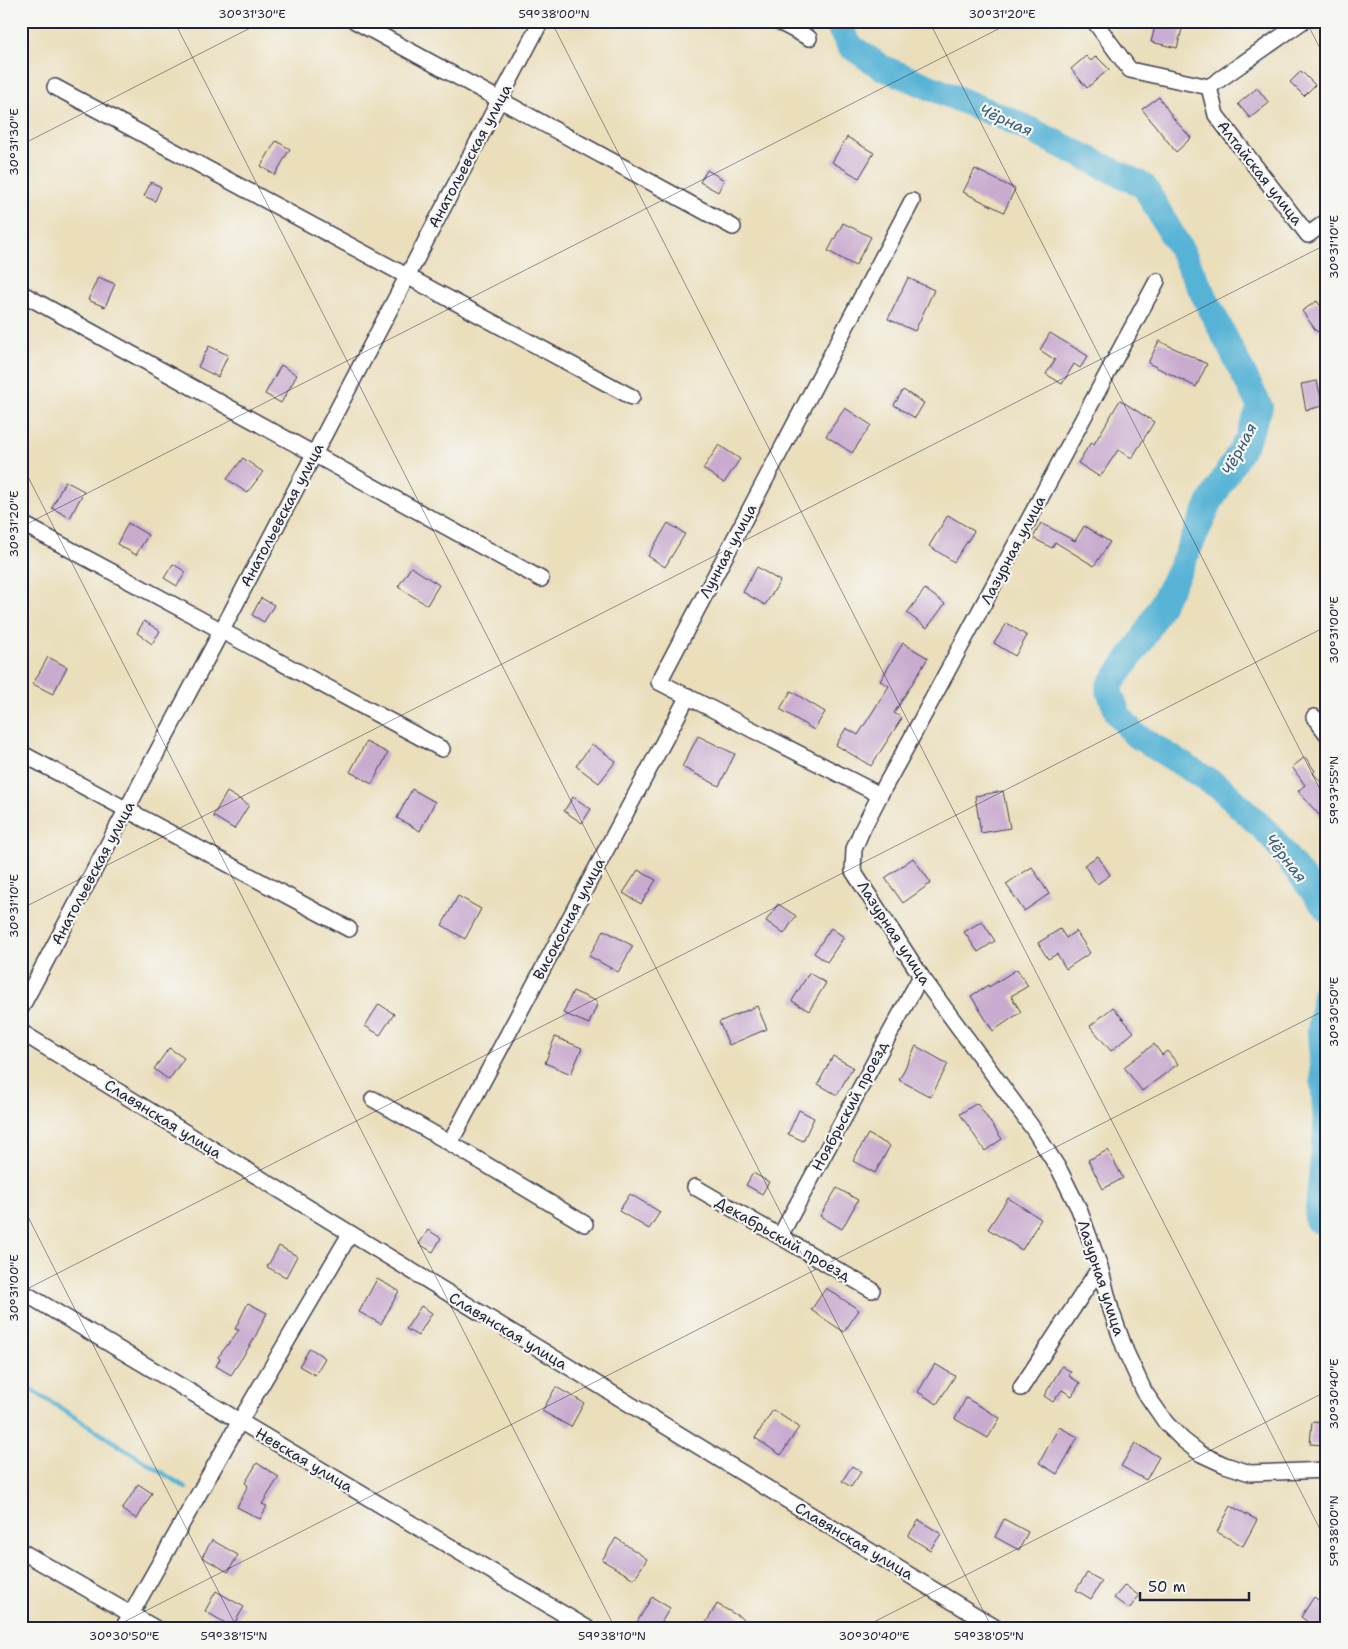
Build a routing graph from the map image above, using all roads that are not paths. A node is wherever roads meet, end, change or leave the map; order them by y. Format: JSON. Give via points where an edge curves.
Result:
{"nodes":[{"id":1,"x":355,"y":21,"type":"edge"},
{"id":2,"x":541,"y":21,"type":"edge"},
{"id":3,"x":777,"y":21,"type":"edge"},
{"id":4,"x":1094,"y":21,"type":"edge"},
{"id":5,"x":1303,"y":21,"type":"edge"},
{"id":6,"x":809,"y":38,"type":"dead end"},
{"id":7,"x":55,"y":87,"type":"dead end"},
{"id":8,"x":1209,"y":87,"type":"junction"},
{"id":9,"x":500,"y":100,"type":"junction"},
{"id":10,"x":912,"y":201,"type":"dead end"},
{"id":11,"x":1327,"y":221,"type":"edge"},
{"id":12,"x":733,"y":227,"type":"dead end"},
{"id":13,"x":407,"y":277,"type":"junction"},
{"id":14,"x":1157,"y":281,"type":"dead end"},
{"id":15,"x":21,"y":293,"type":"edge"},
{"id":16,"x":632,"y":398,"type":"dead end"},
{"id":17,"x":314,"y":454,"type":"junction"},
{"id":18,"x":21,"y":523,"type":"edge"},
{"id":19,"x":541,"y":579,"type":"dead end"},
{"id":20,"x":222,"y":630,"type":"junction"},
{"id":21,"x":688,"y":696,"type":"junction"},
{"id":22,"x":1314,"y":717,"type":"dead end"},
{"id":23,"x":1327,"y":734,"type":"edge"},
{"id":24,"x":442,"y":749,"type":"dead end"},
{"id":25,"x":21,"y":752,"type":"edge"},
{"id":26,"x":880,"y":795,"type":"junction"},
{"id":27,"x":126,"y":810,"type":"junction"},
{"id":28,"x":349,"y":929,"type":"dead end"},
{"id":29,"x":921,"y":976,"type":"junction"},
{"id":30,"x":21,"y":1008,"type":"edge"},
{"id":31,"x":21,"y":1032,"type":"edge"},
{"id":32,"x":373,"y":1100,"type":"dead end"},
{"id":33,"x":450,"y":1143,"type":"junction"},
{"id":34,"x":695,"y":1187,"type":"dead end"},
{"id":35,"x":585,"y":1224,"type":"dead end"},
{"id":36,"x":350,"y":1234,"type":"junction"},
{"id":37,"x":780,"y":1236,"type":"junction"},
{"id":38,"x":1100,"y":1267,"type":"junction"},
{"id":39,"x":872,"y":1290,"type":"dead end"},
{"id":40,"x":21,"y":1292,"type":"edge"},
{"id":41,"x":1021,"y":1388,"type":"dead end"},
{"id":42,"x":240,"y":1422,"type":"junction"},
{"id":43,"x":1327,"y":1470,"type":"edge"},
{"id":44,"x":21,"y":1551,"type":"edge"},
{"id":45,"x":131,"y":1614,"type":"junction"},
{"id":46,"x":123,"y":1628,"type":"edge"},
{"id":47,"x":155,"y":1628,"type":"edge"},
{"id":48,"x":587,"y":1628,"type":"edge"},
{"id":49,"x":996,"y":1628,"type":"edge"}],
"edges":[{"from":1,"to":9,"type":"street"},
{"from":2,"to":9,"type":"street","name":"Анатольевская улица"},
{"from":3,"to":6,"type":"street"},
{"from":4,"to":8,"type":"street","via":[[1130,70]]},
{"from":5,"to":8,"type":"street"},
{"from":7,"to":13,"type":"street"},
{"from":8,"to":11,"type":"street","name":"Алтайская улица","via":[[1216,115],[1308,235]]},
{"from":9,"to":12,"type":"street"},
{"from":9,"to":13,"type":"street","name":"Анатольевская улица"},
{"from":10,"to":21,"type":"street","name":"Лунная улица","via":[[659,682]]},
{"from":13,"to":16,"type":"street"},
{"from":13,"to":17,"type":"street","name":"Анатольевская улица"},
{"from":14,"to":26,"type":"street","name":"Лазурная улица"},
{"from":15,"to":17,"type":"street"},
{"from":17,"to":19,"type":"street"},
{"from":17,"to":20,"type":"street","name":"Анатольевская улица"},
{"from":18,"to":20,"type":"street"},
{"from":20,"to":24,"type":"street"},
{"from":20,"to":27,"type":"street","name":"Анатольевская улица"},
{"from":21,"to":26,"type":"street","name":"Лунная улица"},
{"from":21,"to":33,"type":"street","name":"Високосная улица"},
{"from":22,"to":23,"type":"street"},
{"from":25,"to":27,"type":"street"},
{"from":26,"to":29,"type":"street","name":"Лазурная улица","via":[[854,849],[853,871]]},
{"from":27,"to":28,"type":"street"},
{"from":27,"to":30,"type":"street","name":"Анатольевская улица"},
{"from":29,"to":37,"type":"street","name":"Ноябрьский проезд"},
{"from":29,"to":38,"type":"street","name":"Лазурная улица","via":[[1034,1130],[1060,1171],[1079,1209]]},
{"from":31,"to":36,"type":"street","name":"Славянская улица"},
{"from":32,"to":33,"type":"street"},
{"from":33,"to":35,"type":"street"},
{"from":34,"to":37,"type":"street","name":"Декабрьский проезд"},
{"from":36,"to":42,"type":"street"},
{"from":36,"to":49,"type":"street","name":"Славянская улица"},
{"from":37,"to":39,"type":"street","name":"Декабрьский проезд"},
{"from":38,"to":41,"type":"street"},
{"from":38,"to":43,"type":"street","name":"Лазурная улица","via":[[1111,1310],[1144,1391],[1166,1424],[1183,1440],[1225,1465],[1250,1473]]},
{"from":40,"to":42,"type":"street","name":"Невская улица"},
{"from":42,"to":45,"type":"street"},
{"from":42,"to":48,"type":"street","name":"Невская улица"},
{"from":44,"to":45,"type":"street"},
{"from":45,"to":46,"type":"street"},
{"from":45,"to":47,"type":"street"}]}
